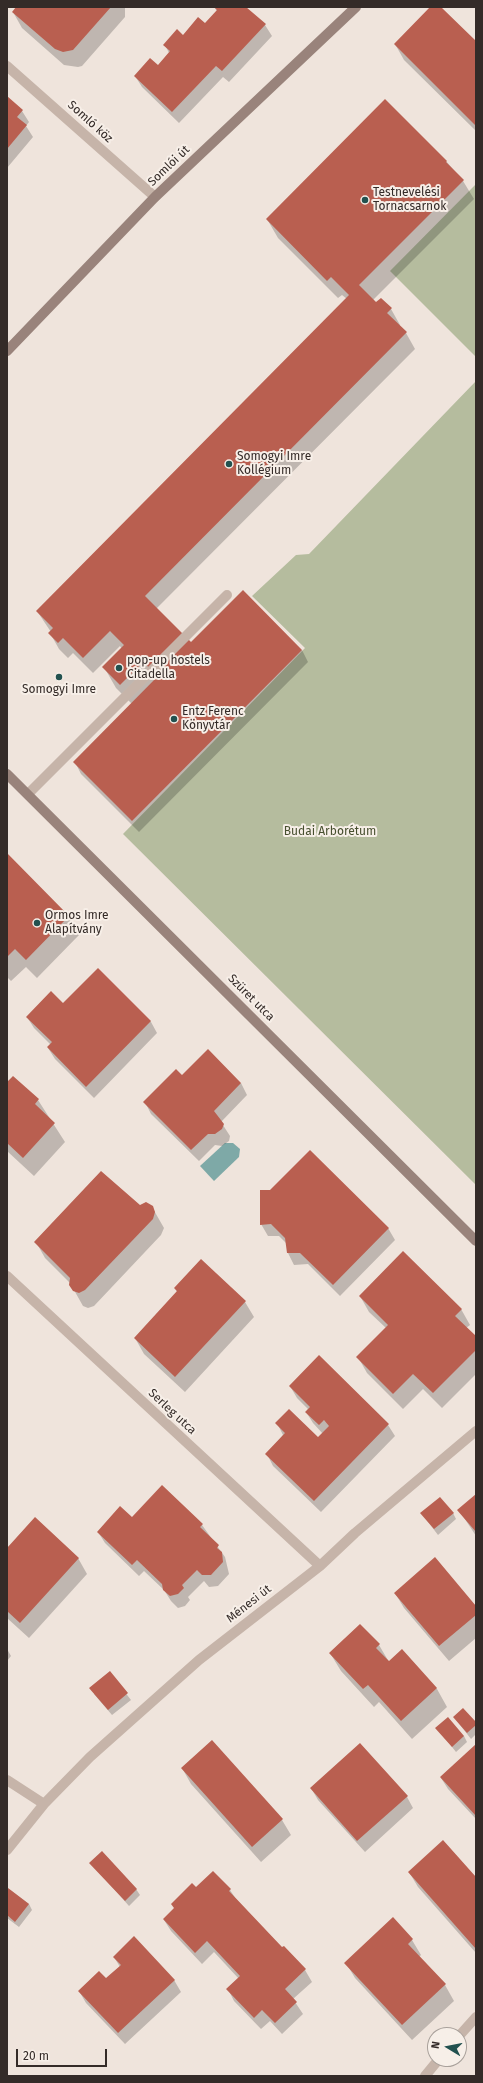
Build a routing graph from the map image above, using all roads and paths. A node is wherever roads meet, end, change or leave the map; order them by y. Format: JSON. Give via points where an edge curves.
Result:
{"nodes":[{"id":1,"x":356,"y":7,"type":"edge"},
{"id":2,"x":7,"y":66,"type":"edge"},
{"id":3,"x":155,"y":197,"type":"junction"},
{"id":4,"x":7,"y":351,"type":"edge"},
{"id":5,"x":227,"y":595,"type":"dead end"},
{"id":6,"x":7,"y":774,"type":"edge"},
{"id":7,"x":28,"y":794,"type":"junction"},
{"id":8,"x":476,"y":1241,"type":"edge"},
{"id":9,"x":7,"y":1276,"type":"edge"},
{"id":10,"x":476,"y":1431,"type":"edge"},
{"id":11,"x":320,"y":1566,"type":"junction"},
{"id":12,"x":7,"y":1780,"type":"edge"},
{"id":13,"x":44,"y":1804,"type":"junction"},
{"id":14,"x":7,"y":1850,"type":"edge"},
{"id":15,"x":476,"y":2016,"type":"edge"},
{"id":16,"x":467,"y":2027,"type":"edge"},
{"id":17,"x":432,"y":2067,"type":"edge"},
{"id":18,"x":425,"y":2076,"type":"edge"}],
"edges":[{"from":1,"to":3,"type":"street","name":"Somlói út"},
{"from":2,"to":3,"type":"street","name":"Somló köz"},
{"from":3,"to":4,"type":"street","name":"Somlói út"},
{"from":5,"to":7,"type":"street"},
{"from":6,"to":7,"type":"street","name":"Szüret utca"},
{"from":7,"to":8,"type":"street","name":"Szüret utca"},
{"from":9,"to":11,"type":"street","name":"Serleg utca"},
{"from":10,"to":11,"type":"street","name":"Ménesi út","via":[[355,1533]]},
{"from":11,"to":13,"type":"street","name":"Ménesi út","via":[[199,1660],[90,1757]]},
{"from":12,"to":13,"type":"street"},
{"from":13,"to":14,"type":"street","name":"Ménesi út"},
{"from":15,"to":16,"type":"street"},
{"from":17,"to":18,"type":"street"}]}
